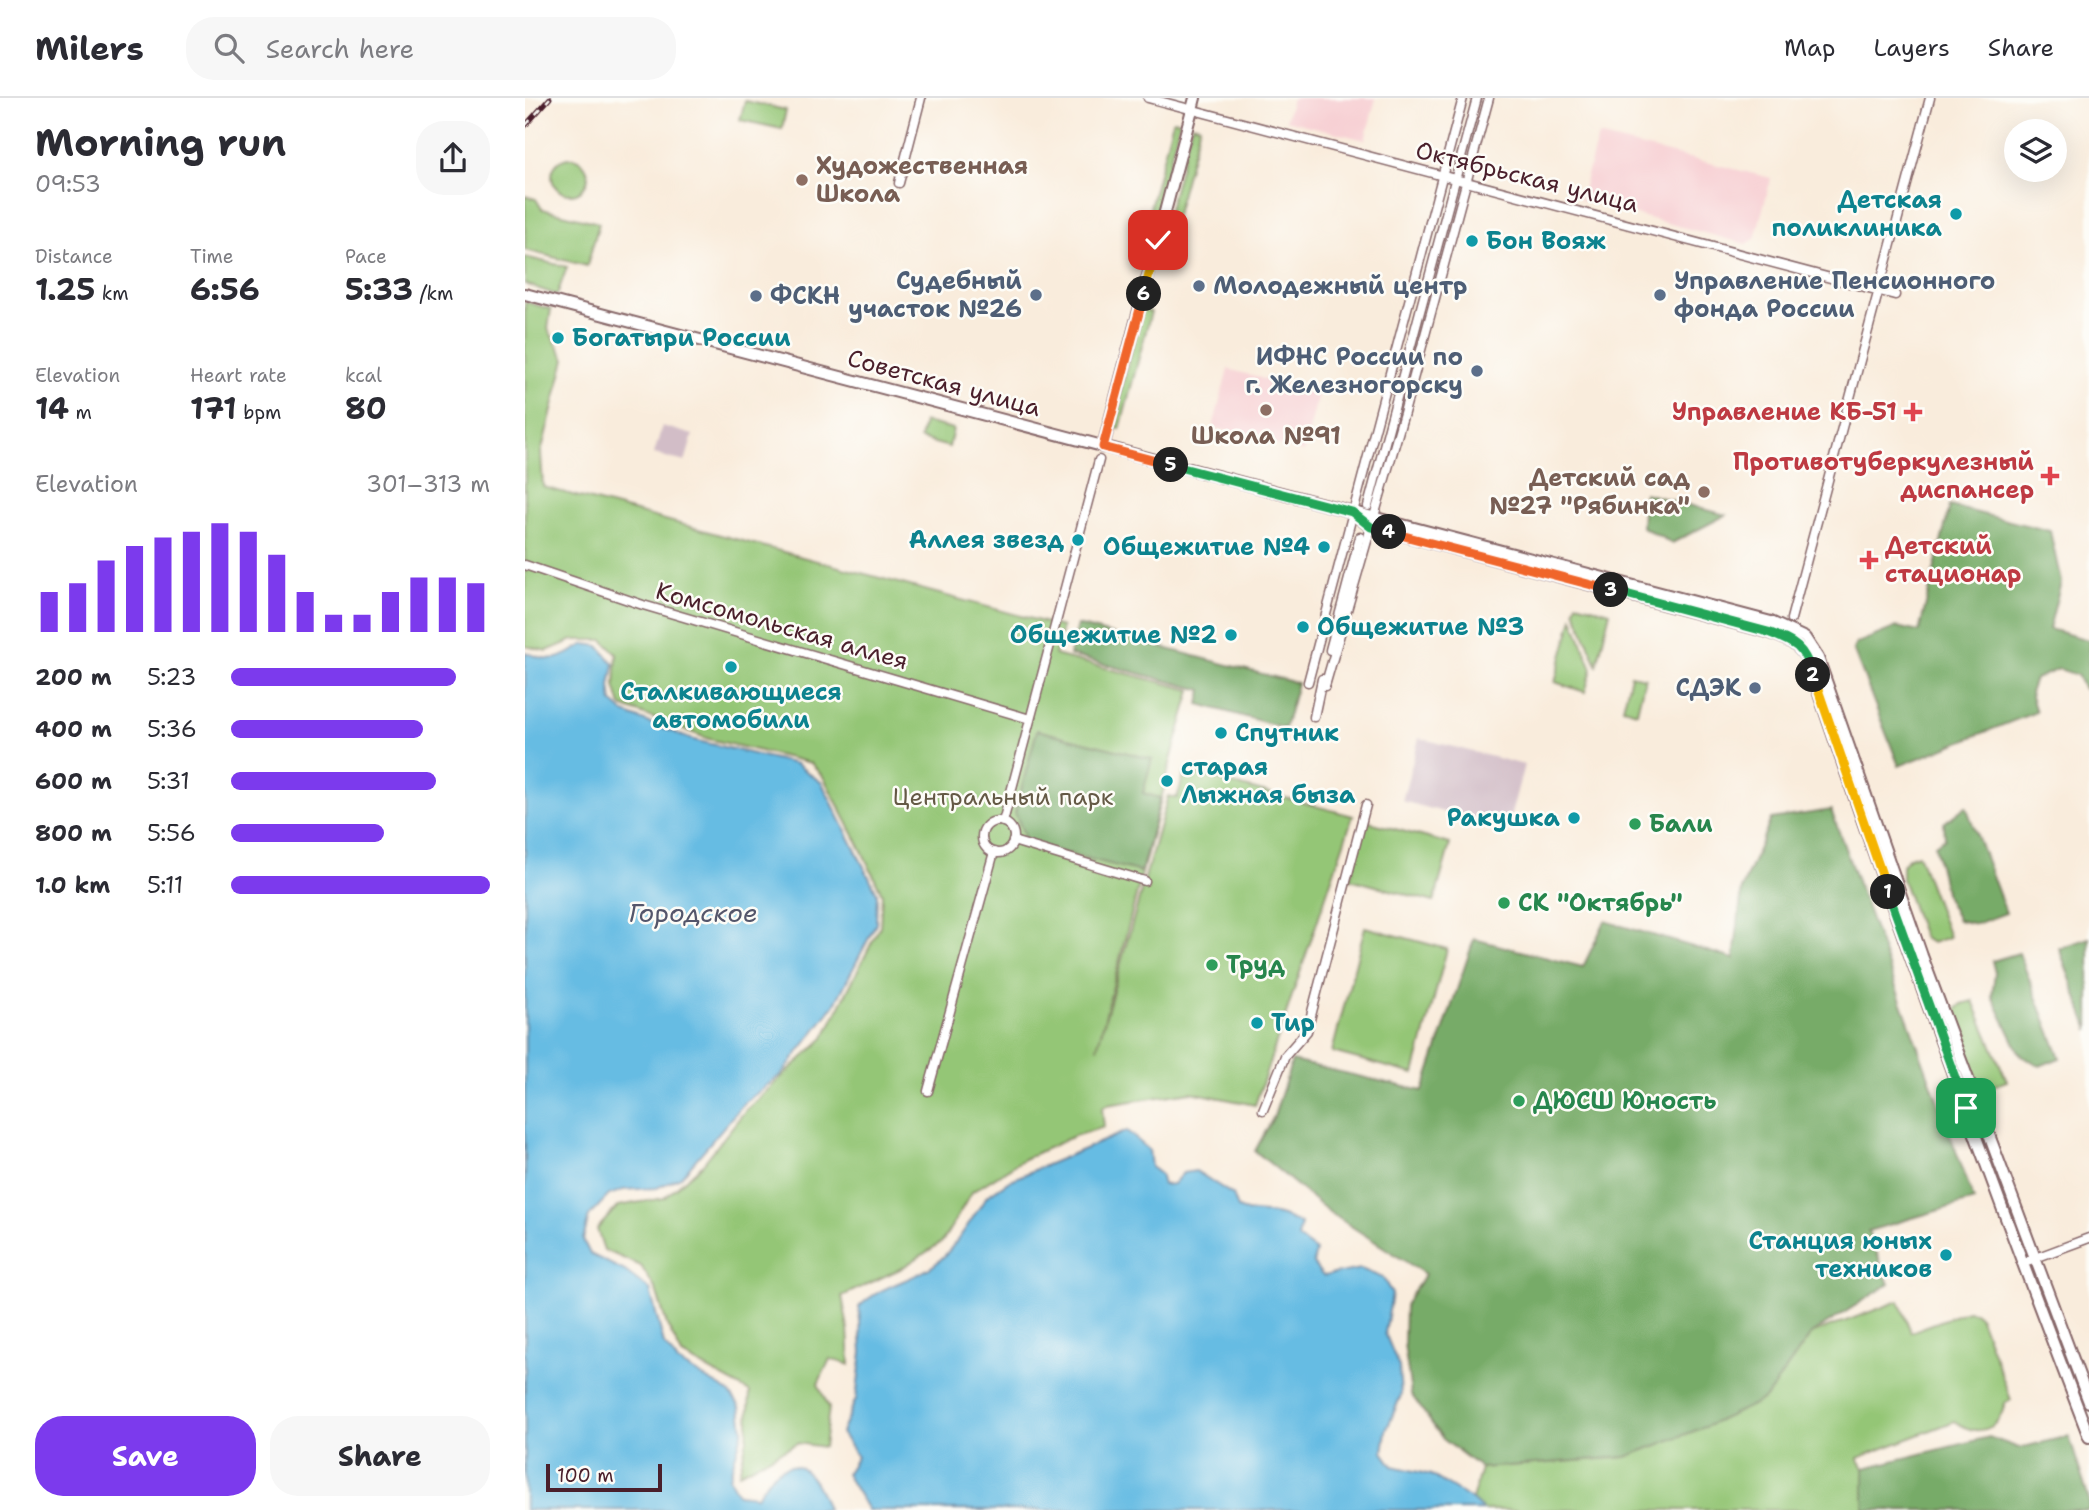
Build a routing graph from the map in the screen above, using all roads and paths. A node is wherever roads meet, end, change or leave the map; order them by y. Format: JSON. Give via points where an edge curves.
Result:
{"nodes":[{"id":1,"x":921,"y":98,"type":"edge"},
{"id":2,"x":1148,"y":98,"type":"edge"},
{"id":3,"x":1463,"y":98,"type":"edge"},
{"id":4,"x":1476,"y":98,"type":"edge"},
{"id":5,"x":1489,"y":98,"type":"edge"},
{"id":6,"x":1930,"y":98,"type":"edge"},
{"id":7,"x":1194,"y":104,"type":"edge"},
{"id":8,"x":1443,"y":175,"type":"junction"},
{"id":9,"x":1455,"y":178,"type":"junction"},
{"id":10,"x":1467,"y":181,"type":"junction"},
{"id":11,"x":899,"y":183,"type":"dead end"},
{"id":12,"x":1879,"y":290,"type":"junction"},
{"id":13,"x":525,"y":294,"type":"edge"},
{"id":14,"x":1895,"y":295,"type":"dead end"},
{"id":15,"x":1103,"y":447,"type":"junction"},
{"id":16,"x":1100,"y":460,"type":"dead end"},
{"id":17,"x":1368,"y":506,"type":"dead end"},
{"id":18,"x":1352,"y":512,"type":"junction"},
{"id":19,"x":1373,"y":522,"type":"junction"},
{"id":20,"x":1360,"y":537,"type":"dead end"},
{"id":21,"x":525,"y":565,"type":"edge"},
{"id":22,"x":1791,"y":619,"type":"dead end"},
{"id":23,"x":1769,"y":627,"type":"junction"},
{"id":24,"x":1807,"y":635,"type":"junction"},
{"id":25,"x":1794,"y":643,"type":"junction"},
{"id":26,"x":1813,"y":660,"type":"junction"},
{"id":27,"x":1308,"y":682,"type":"dead end"},
{"id":28,"x":1325,"y":687,"type":"dead end"},
{"id":29,"x":1314,"y":717,"type":"dead end"},
{"id":30,"x":1030,"y":719,"type":"junction"},
{"id":31,"x":1866,"y":794,"type":"junction"},
{"id":32,"x":1854,"y":799,"type":"junction"},
{"id":33,"x":1366,"y":805,"type":"dead end"},
{"id":34,"x":1003,"y":822,"type":"junction"},
{"id":35,"x":1013,"y":841,"type":"junction"},
{"id":36,"x":994,"y":852,"type":"junction"},
{"id":37,"x":1145,"y":881,"type":"dead end"},
{"id":38,"x":928,"y":1091,"type":"dead end"},
{"id":39,"x":1263,"y":1110,"type":"dead end"},
{"id":40,"x":2089,"y":1238,"type":"edge"},
{"id":41,"x":2034,"y":1258,"type":"junction"},
{"id":42,"x":2022,"y":1263,"type":"junction"},
{"id":43,"x":2089,"y":1402,"type":"edge"},
{"id":44,"x":2089,"y":1437,"type":"edge"}],
"edges":[{"from":1,"to":11,"type":"street"},
{"from":2,"to":7,"type":"street","name":"Октябрьская улица"},
{"from":3,"to":8,"type":"street"},
{"from":4,"to":9,"type":"street"},
{"from":5,"to":10,"type":"street"},
{"from":6,"to":12,"type":"street"},
{"from":7,"to":8,"type":"street","name":"Октябрьская улица"},
{"from":7,"to":15,"type":"main road"},
{"from":8,"to":9,"type":"street","name":"Октябрьская улица"},
{"from":8,"to":18,"type":"street"},
{"from":9,"to":10,"type":"street","name":"Октябрьская улица"},
{"from":9,"to":17,"type":"street"},
{"from":10,"to":12,"type":"street","name":"Октябрьская улица"},
{"from":10,"to":19,"type":"street"},
{"from":12,"to":14,"type":"street","name":"Октябрьская улица"},
{"from":12,"to":22,"type":"street"},
{"from":13,"to":15,"type":"main road","name":"Советская улица"},
{"from":15,"to":18,"type":"main road","name":"Советская улица"},
{"from":16,"to":30,"type":"street"},
{"from":18,"to":19,"type":"main road","name":"Советская улица"},
{"from":18,"to":27,"type":"street"},
{"from":19,"to":23,"type":"main road","name":"Советская улица"},
{"from":19,"to":28,"type":"street"},
{"from":20,"to":29,"type":"street"},
{"from":21,"to":30,"type":"street","name":"Комсомольская аллея","via":[[643,605]]},
{"from":23,"to":24,"type":"main road","name":"Советская улица"},
{"from":23,"to":25,"type":"main road","name":"Советская улица"},
{"from":24,"to":25,"type":"main road"},
{"from":24,"to":26,"type":"main road"},
{"from":25,"to":26,"type":"main road","name":"Советская улица"},
{"from":26,"to":31,"type":"main road"},
{"from":26,"to":32,"type":"main road"},
{"from":30,"to":34,"type":"street"},
{"from":31,"to":32,"type":"main road"},
{"from":31,"to":41,"type":"main road"},
{"from":32,"to":42,"type":"main road"},
{"from":33,"to":39,"type":"street","via":[[1307,1031],[1285,1056]]},
{"from":34,"to":35,"type":"street","via":[[1015,835]]},
{"from":34,"to":36,"type":"street","via":[[996,820],[985,827],[981,839]]},
{"from":35,"to":36,"type":"street","via":[[1012,848]]},
{"from":35,"to":37,"type":"street"},
{"from":36,"to":38,"type":"street"},
{"from":40,"to":41,"type":"street"},
{"from":41,"to":42,"type":"street"},
{"from":41,"to":43,"type":"main road"},
{"from":42,"to":44,"type":"main road"}]}
